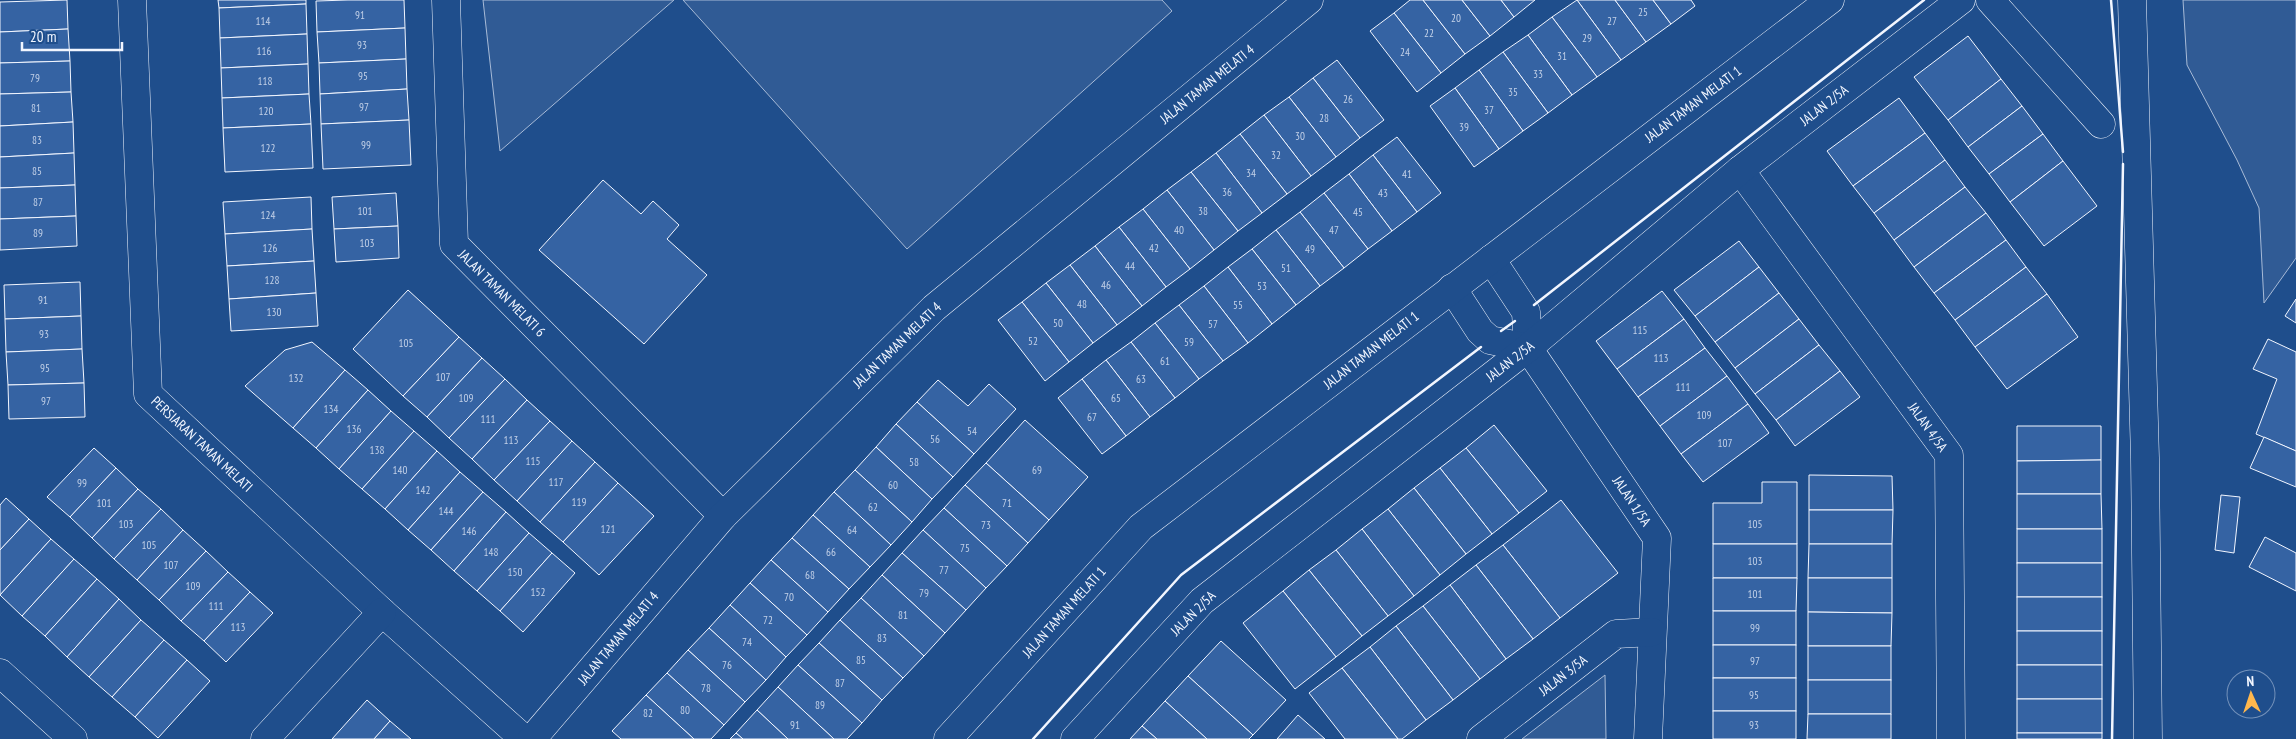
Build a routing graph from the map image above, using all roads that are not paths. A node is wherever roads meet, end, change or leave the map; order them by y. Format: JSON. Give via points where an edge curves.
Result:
{"nodes":[{"id":1,"x":132,"y":0,"type":"edge"},
{"id":2,"x":446,"y":0,"type":"edge"},
{"id":3,"x":1309,"y":0,"type":"edge"},
{"id":4,"x":1830,"y":0,"type":"edge"},
{"id":5,"x":1961,"y":0,"type":"edge"},
{"id":6,"x":1990,"y":0,"type":"edge"},
{"id":7,"x":2132,"y":0,"type":"edge"},
{"id":8,"x":2101,"y":124,"type":"dead end"},
{"id":9,"x":1740,"y":170,"type":"junction"},
{"id":10,"x":1491,"y":259,"type":"junction"},
{"id":11,"x":1452,"y":288,"type":"junction"},
{"id":12,"x":1528,"y":348,"type":"junction"},
{"id":13,"x":723,"y":516,"type":"junction"},
{"id":14,"x":382,"y":612,"type":"junction"},
{"id":15,"x":1652,"y":632,"type":"junction"},
{"id":16,"x":0,"y":673,"type":"edge"},
{"id":17,"x":73,"y":739,"type":"edge"},
{"id":18,"x":265,"y":739,"type":"edge"},
{"id":19,"x":524,"y":739,"type":"edge"},
{"id":20,"x":532,"y":739,"type":"edge"},
{"id":21,"x":948,"y":739,"type":"edge"},
{"id":22,"x":1075,"y":739,"type":"edge"},
{"id":23,"x":1481,"y":739,"type":"edge"},
{"id":24,"x":1648,"y":739,"type":"edge"},
{"id":25,"x":1951,"y":739,"type":"edge"},
{"id":26,"x":2148,"y":739,"type":"edge"}],
"edges":[{"from":1,"to":14,"type":"street","name":"PERSIARAN TAMAN MELATI","via":[[148,394]]},
{"from":2,"to":13,"type":"street","name":"JALAN TAMAN MELATI 6","via":[[454,244]]},
{"from":3,"to":13,"type":"street","name":"JALAN TAMAN MELATI 4","via":[[934,308]]},
{"from":4,"to":10,"type":"street","name":"JALAN TAMAN MELATI 1"},
{"from":5,"to":9,"type":"street","name":"JALAN 2/5A"},
{"from":6,"to":8,"type":"street"},
{"from":7,"to":26,"type":"street","via":[[2145,458]]},
{"from":9,"to":12,"type":"street","name":"JALAN 2/5A"},
{"from":9,"to":25,"type":"street","name":"JALAN 4/5A","via":[[1949,455]]},
{"from":10,"to":11,"type":"street","name":"JALAN TAMAN MELATI 1"},
{"from":10,"to":12,"type":"street","via":[[1526,312]]},
{"from":11,"to":12,"type":"street","via":[[1480,332],[1490,340]]},
{"from":11,"to":21,"type":"street","name":"JALAN TAMAN MELATI 1","via":[[1141,527]]},
{"from":12,"to":15,"type":"street","name":"JALAN 1/5A","via":[[1657,538]]},
{"from":12,"to":22,"type":"street","name":"JALAN 2/5A","via":[[1202,601]]},
{"from":13,"to":20,"type":"street","name":"JALAN TAMAN MELATI 4"},
{"from":14,"to":18,"type":"street"},
{"from":14,"to":19,"type":"street","name":"PERSIARAN TAMAN MELATI"},
{"from":15,"to":23,"type":"street","name":"JALAN 3/5A","via":[[1616,634]]},
{"from":15,"to":24,"type":"street","name":"JALAN 1/5A"},
{"from":16,"to":17,"type":"street"}]}
